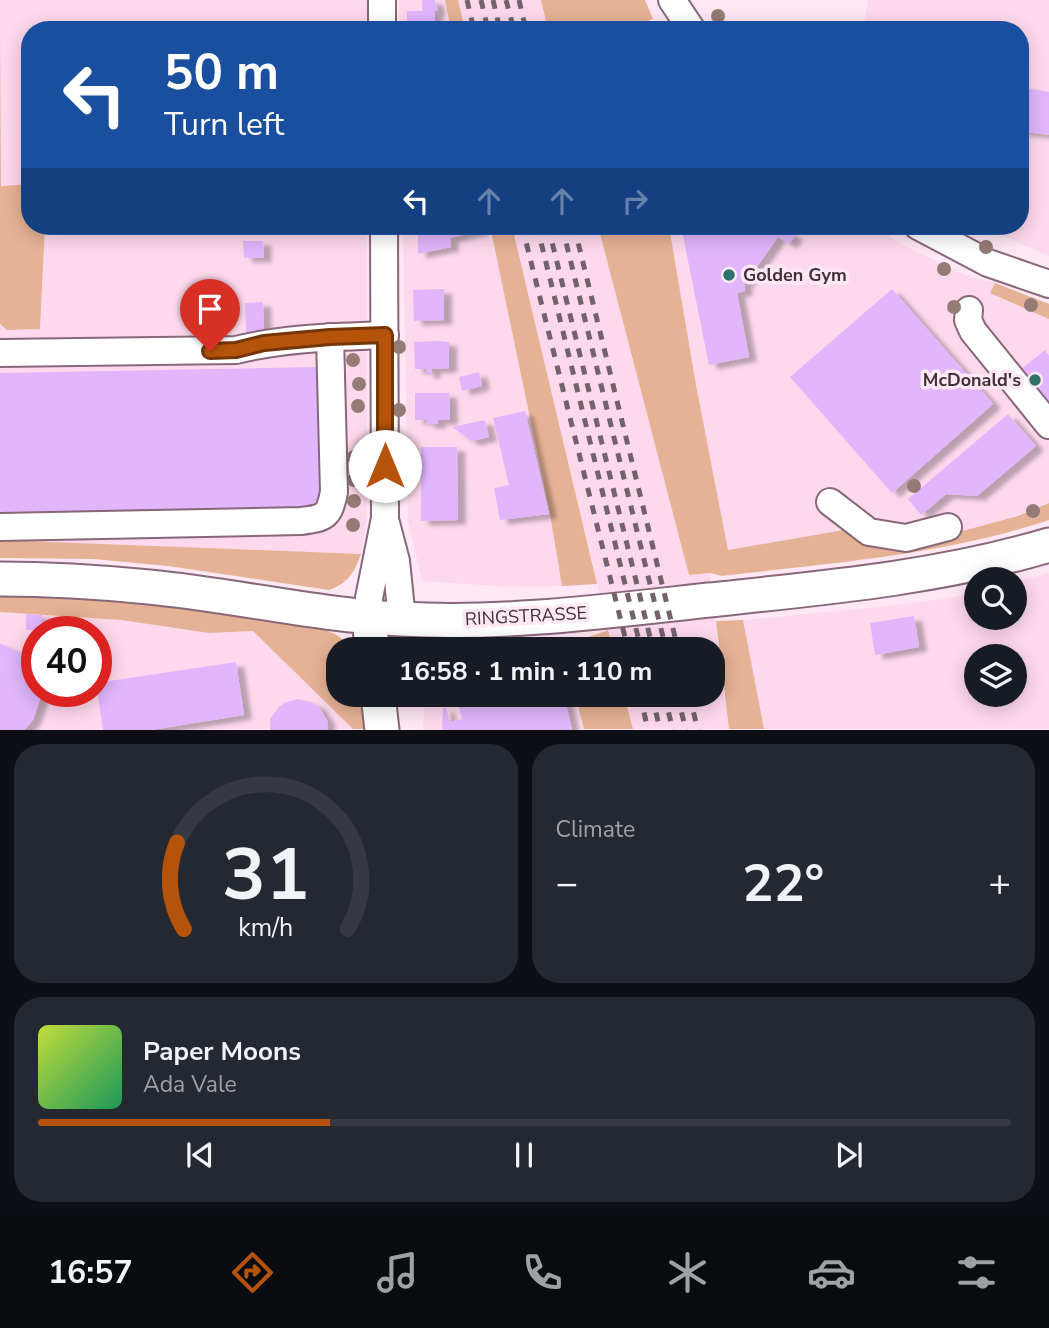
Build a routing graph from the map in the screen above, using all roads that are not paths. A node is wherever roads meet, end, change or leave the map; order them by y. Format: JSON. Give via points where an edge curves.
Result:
{"nodes":[{"id":1,"x":382,"y":0,"type":"edge"},
{"id":2,"x":672,"y":0,"type":"edge"},
{"id":3,"x":382,"y":21,"type":"edge"},
{"id":4,"x":686,"y":21,"type":"edge"},
{"id":5,"x":384,"y":235,"type":"edge"},
{"id":6,"x":935,"y":235,"type":"edge"},
{"id":7,"x":1049,"y":284,"type":"edge"},
{"id":8,"x":970,"y":310,"type":"dead end"},
{"id":9,"x":385,"y":335,"type":"junction"},
{"id":10,"x":330,"y":337,"type":"junction"},
{"id":11,"x":0,"y":354,"type":"edge"},
{"id":12,"x":1049,"y":425,"type":"edge"},
{"id":13,"x":830,"y":502,"type":"dead end"},
{"id":14,"x":385,"y":518,"type":"junction"},
{"id":15,"x":0,"y":527,"type":"edge"},
{"id":16,"x":948,"y":527,"type":"dead end"},
{"id":17,"x":1049,"y":545,"type":"edge"},
{"id":18,"x":0,"y":579,"type":"edge"},
{"id":19,"x":371,"y":633,"type":"edge"},
{"id":20,"x":401,"y":634,"type":"edge"},
{"id":21,"x":379,"y":707,"type":"edge"},
{"id":22,"x":398,"y":707,"type":"edge"},
{"id":23,"x":382,"y":730,"type":"edge"},
{"id":24,"x":397,"y":730,"type":"edge"}],
"edges":[{"from":1,"to":3,"type":"street"},
{"from":2,"to":4,"type":"street"},
{"from":5,"to":9,"type":"street"},
{"from":6,"to":7,"type":"street","via":[[988,263]]},
{"from":8,"to":12,"type":"street","via":[[973,331]]},
{"from":9,"to":10,"type":"street"},
{"from":9,"to":14,"type":"street"},
{"from":10,"to":11,"type":"street","via":[[236,350]]},
{"from":10,"to":15,"type":"street","via":[[334,492],[330,510],[322,518]]},
{"from":13,"to":16,"type":"street","via":[[869,532],[906,538]]},
{"from":14,"to":19,"type":"street","via":[[373,575]]},
{"from":14,"to":20,"type":"street","via":[[397,561]]},
{"from":17,"to":20,"type":"main road","name":"RINGSTRASSE","via":[[949,570],[869,582],[552,617],[447,621]]},
{"from":18,"to":19,"type":"main road","name":"RINGSTRASSE","via":[[150,587]]},
{"from":19,"to":20,"type":"main road","name":"RINGSTRASSE"},
{"from":21,"to":23,"type":"main road"},
{"from":22,"to":24,"type":"main road"}]}
